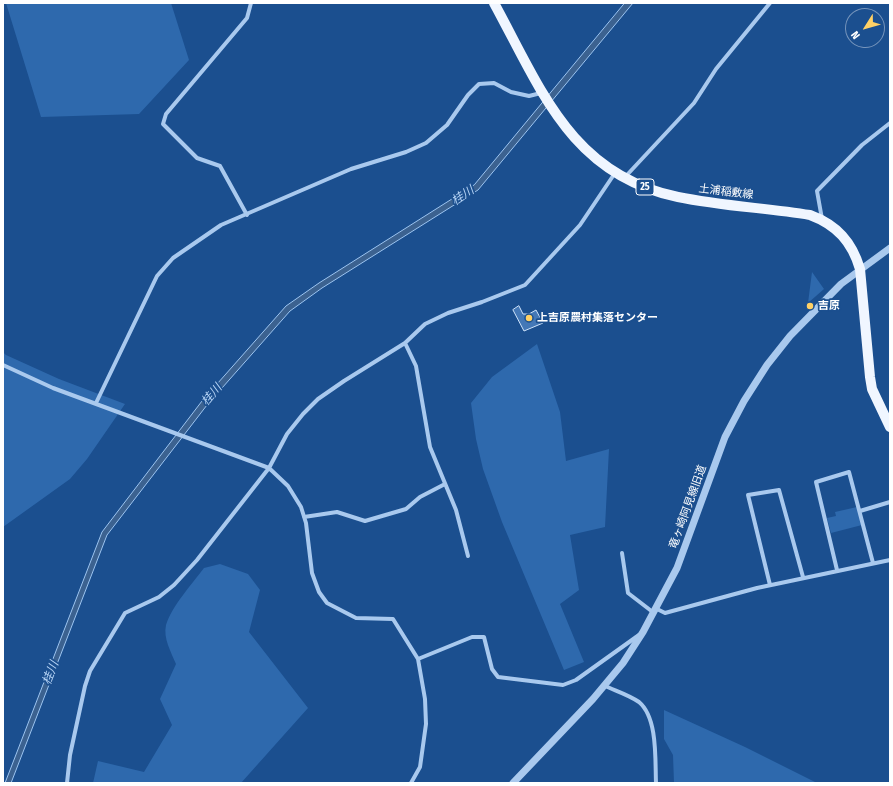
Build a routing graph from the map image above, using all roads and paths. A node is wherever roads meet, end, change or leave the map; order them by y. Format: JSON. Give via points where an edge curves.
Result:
{"nodes":[{"id":1,"x":252,"y":3,"type":"edge"},
{"id":2,"x":494,"y":3,"type":"edge"},
{"id":3,"x":770,"y":3,"type":"edge"},
{"id":4,"x":543,"y":92,"type":"junction"},
{"id":5,"x":890,"y":123,"type":"edge"},
{"id":6,"x":620,"y":176,"type":"junction"},
{"id":7,"x":247,"y":215,"type":"junction"},
{"id":8,"x":822,"y":220,"type":"junction"},
{"id":9,"x":890,"y":248,"type":"edge"},
{"id":10,"x":860,"y":269,"type":"junction"},
{"id":11,"x":405,"y":343,"type":"junction"},
{"id":12,"x":3,"y":365,"type":"edge"},
{"id":13,"x":96,"y":403,"type":"junction"},
{"id":14,"x":890,"y":427,"type":"edge"},
{"id":15,"x":269,"y":468,"type":"junction"},
{"id":16,"x":445,"y":484,"type":"junction"},
{"id":17,"x":890,"y":502,"type":"edge"},
{"id":18,"x":860,"y":510,"type":"junction"},
{"id":19,"x":304,"y":517,"type":"junction"},
{"id":20,"x":622,"y":553,"type":"dead end"},
{"id":21,"x":468,"y":556,"type":"dead end"},
{"id":22,"x":890,"y":560,"type":"edge"},
{"id":23,"x":873,"y":563,"type":"junction"},
{"id":24,"x":837,"y":570,"type":"junction"},
{"id":25,"x":803,"y":577,"type":"junction"},
{"id":26,"x":770,"y":585,"type":"junction"},
{"id":27,"x":655,"y":611,"type":"junction"},
{"id":28,"x":643,"y":632,"type":"junction"},
{"id":29,"x":418,"y":659,"type":"junction"},
{"id":30,"x":605,"y":686,"type":"junction"},
{"id":31,"x":67,"y":783,"type":"edge"},
{"id":32,"x":412,"y":783,"type":"edge"},
{"id":33,"x":513,"y":783,"type":"edge"},
{"id":34,"x":656,"y":783,"type":"edge"}],
"edges":[{"from":1,"to":7,"type":"street","via":[[247,18],[166,114],[163,124],[197,158],[220,166]]},
{"from":2,"to":4,"type":"main road","name":"土浦稲敷線","number":"25"},
{"from":3,"to":6,"type":"street","via":[[716,69],[694,103]]},
{"from":4,"to":6,"type":"main road","name":"土浦稲敷線","number":"25","via":[[562,125],[575,140]]},
{"from":4,"to":7,"type":"street","via":[[529,96],[511,92],[494,83],[479,84],[447,125],[426,143],[351,169]]},
{"from":5,"to":8,"type":"street","via":[[862,145],[817,191]]},
{"from":6,"to":8,"type":"main road","name":"土浦稲敷線","number":"25","via":[[657,192],[678,197],[792,212]]},
{"from":6,"to":11,"type":"street","via":[[580,225],[525,285],[425,324]]},
{"from":7,"to":13,"type":"street","via":[[220,226],[195,242],[173,258],[157,276]]},
{"from":8,"to":10,"type":"main road","name":"土浦稲敷線","number":"25","via":[[850,243]]},
{"from":9,"to":10,"type":"street","name":"竜ヶ崎阿見線旧道"},
{"from":10,"to":14,"type":"main road","name":"土浦稲敷線","number":"25","via":[[872,389]]},
{"from":10,"to":27,"type":"street","name":"竜ヶ崎阿見線旧道","via":[[840,284],[780,347],[744,402],[725,437],[677,568]]},
{"from":11,"to":15,"type":"street","via":[[318,399],[286,434]]},
{"from":11,"to":16,"type":"street","via":[[416,366],[430,447]]},
{"from":12,"to":13,"type":"street","via":[[54,388]]},
{"from":13,"to":15,"type":"street"},
{"from":15,"to":19,"type":"street","via":[[288,486]]},
{"from":15,"to":31,"type":"street","via":[[197,560],[174,585],[159,597],[125,613],[90,672],[85,686],[70,755]]},
{"from":16,"to":19,"type":"street","via":[[420,497],[406,509],[365,521],[337,512]]},
{"from":16,"to":21,"type":"street","via":[[456,510]]},
{"from":17,"to":18,"type":"street"},
{"from":18,"to":23,"type":"street"},
{"from":18,"to":24,"type":"street","via":[[850,472],[816,482]]},
{"from":19,"to":29,"type":"street","via":[[312,573],[319,592],[328,603],[356,618],[393,619]]},
{"from":20,"to":27,"type":"street","via":[[628,593]]},
{"from":22,"to":23,"type":"street"},
{"from":23,"to":24,"type":"street"},
{"from":24,"to":25,"type":"street"},
{"from":25,"to":26,"type":"street"},
{"from":25,"to":26,"type":"street","via":[[779,490],[748,495]]},
{"from":26,"to":27,"type":"street","via":[[665,613]]},
{"from":27,"to":28,"type":"street","name":"竜ヶ崎阿見線旧道"},
{"from":28,"to":29,"type":"street","via":[[576,680],[563,685],[498,677],[492,668],[484,638],[472,637]]},
{"from":28,"to":30,"type":"street","name":"竜ヶ崎阿見線旧道"},
{"from":29,"to":32,"type":"street","via":[[425,699],[426,724],[420,767]]},
{"from":30,"to":33,"type":"street","name":"竜ヶ崎阿見線旧道"},
{"from":30,"to":34,"type":"street","via":[[639,702],[647,712],[652,722]]}]}
